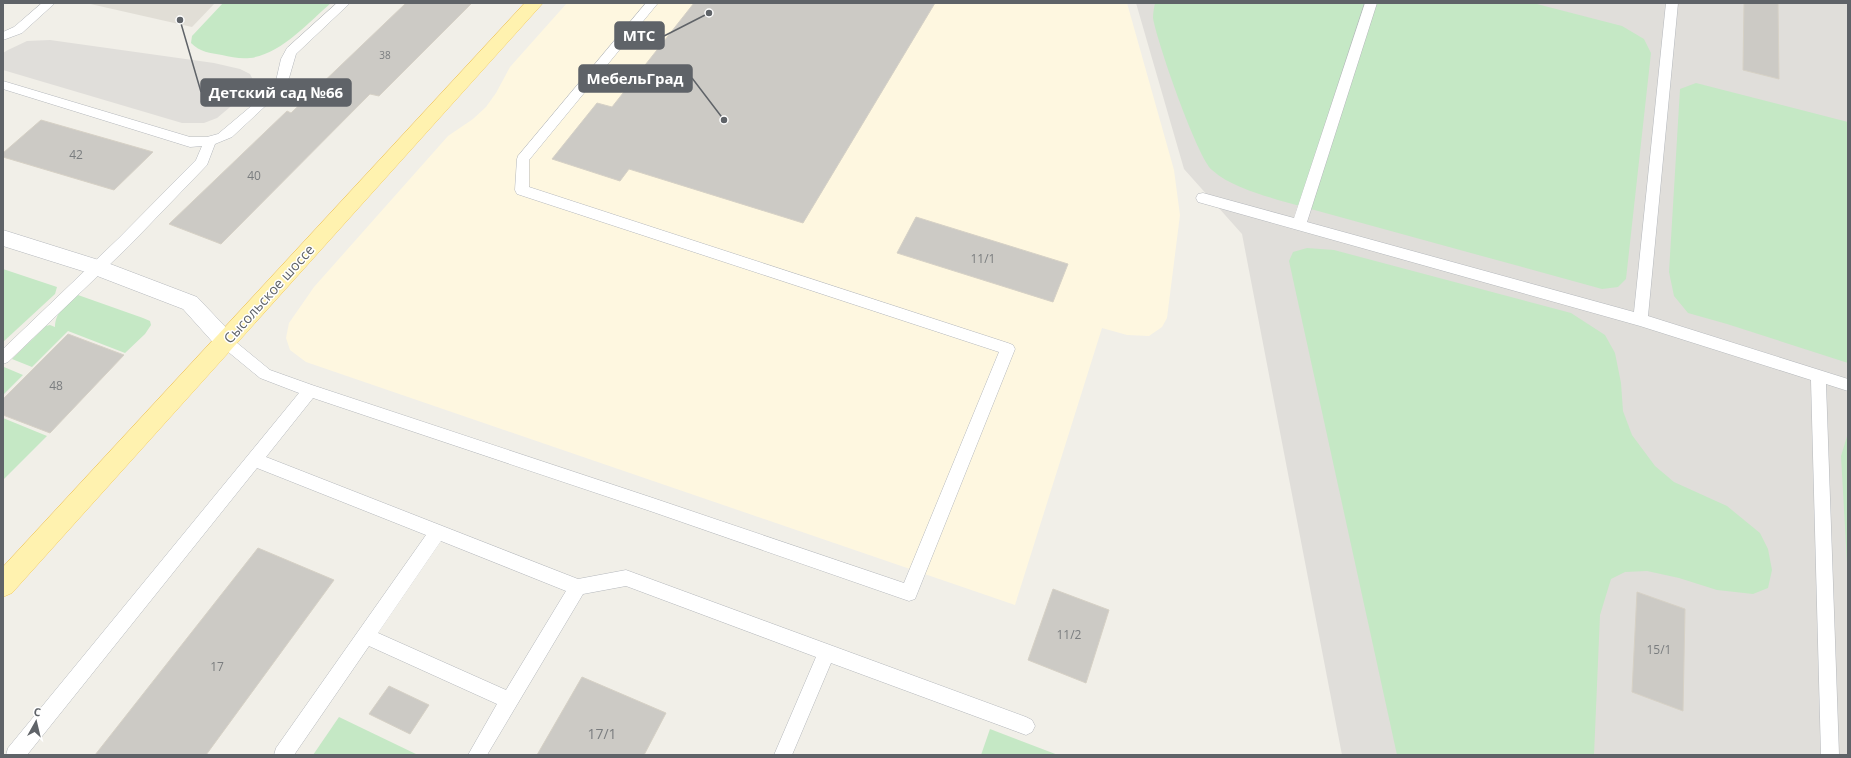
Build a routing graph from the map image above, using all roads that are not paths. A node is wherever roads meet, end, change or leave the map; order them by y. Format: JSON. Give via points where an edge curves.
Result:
{"nodes":[{"id":1,"x":49,"y":3,"type":"edge"},
{"id":2,"x":344,"y":3,"type":"edge"},
{"id":3,"x":535,"y":3,"type":"edge"},
{"id":4,"x":652,"y":3,"type":"edge"},
{"id":5,"x":1371,"y":3,"type":"edge"},
{"id":6,"x":1672,"y":3,"type":"edge"},
{"id":7,"x":3,"y":36,"type":"edge"},
{"id":8,"x":3,"y":85,"type":"edge"},
{"id":9,"x":210,"y":142,"type":"junction"},
{"id":10,"x":1203,"y":198,"type":"dead end"},
{"id":11,"x":1300,"y":224,"type":"junction"},
{"id":12,"x":3,"y":238,"type":"edge"},
{"id":13,"x":98,"y":268,"type":"junction"},
{"id":14,"x":1640,"y":320,"type":"junction"},
{"id":15,"x":226,"y":342,"type":"junction"},
{"id":16,"x":3,"y":358,"type":"edge"},
{"id":17,"x":1818,"y":376,"type":"junction"},
{"id":18,"x":1848,"y":385,"type":"edge"},
{"id":19,"x":310,"y":391,"type":"junction"},
{"id":20,"x":254,"y":460,"type":"junction"},
{"id":21,"x":438,"y":532,"type":"junction"},
{"id":22,"x":3,"y":585,"type":"edge"},
{"id":23,"x":578,"y":587,"type":"junction"},
{"id":24,"x":366,"y":636,"type":"junction"},
{"id":25,"x":827,"y":652,"type":"junction"},
{"id":26,"x":510,"y":700,"type":"junction"},
{"id":27,"x":1026,"y":726,"type":"dead end"},
{"id":28,"x":15,"y":755,"type":"edge"},
{"id":29,"x":283,"y":755,"type":"edge"},
{"id":30,"x":477,"y":755,"type":"edge"},
{"id":31,"x":783,"y":755,"type":"edge"},
{"id":32,"x":1830,"y":755,"type":"edge"}],
"edges":[{"from":1,"to":7,"type":"lane","via":[[18,30]]},
{"from":2,"to":9,"type":"lane","via":[[290,51],[285,60],[286,72],[281,84],[229,133]]},
{"from":3,"to":15,"type":"main road","name":"Сысольское шоссе"},
{"from":4,"to":19,"type":"lane","via":[[523,159],[522,190],[1008,349],[909,593]]},
{"from":5,"to":11,"type":"lane"},
{"from":6,"to":14,"type":"lane"},
{"from":8,"to":9,"type":"lane","via":[[190,142]]},
{"from":9,"to":13,"type":"lane","via":[[202,162]]},
{"from":10,"to":11,"type":"lane"},
{"from":11,"to":14,"type":"lane"},
{"from":12,"to":13,"type":"street"},
{"from":13,"to":15,"type":"street","via":[[190,303]]},
{"from":13,"to":16,"type":"lane"},
{"from":14,"to":17,"type":"lane"},
{"from":15,"to":19,"type":"lane","via":[[265,374]]},
{"from":15,"to":22,"type":"main road","name":"Сысольское шоссе"},
{"from":17,"to":18,"type":"lane"},
{"from":17,"to":32,"type":"lane"},
{"from":19,"to":20,"type":"lane"},
{"from":20,"to":21,"type":"lane"},
{"from":20,"to":28,"type":"lane"},
{"from":21,"to":23,"type":"lane"},
{"from":21,"to":24,"type":"lane"},
{"from":23,"to":25,"type":"lane","via":[[626,578]]},
{"from":23,"to":26,"type":"lane"},
{"from":24,"to":26,"type":"lane"},
{"from":24,"to":29,"type":"lane"},
{"from":25,"to":27,"type":"lane"},
{"from":25,"to":31,"type":"lane"},
{"from":26,"to":30,"type":"lane"}]}
